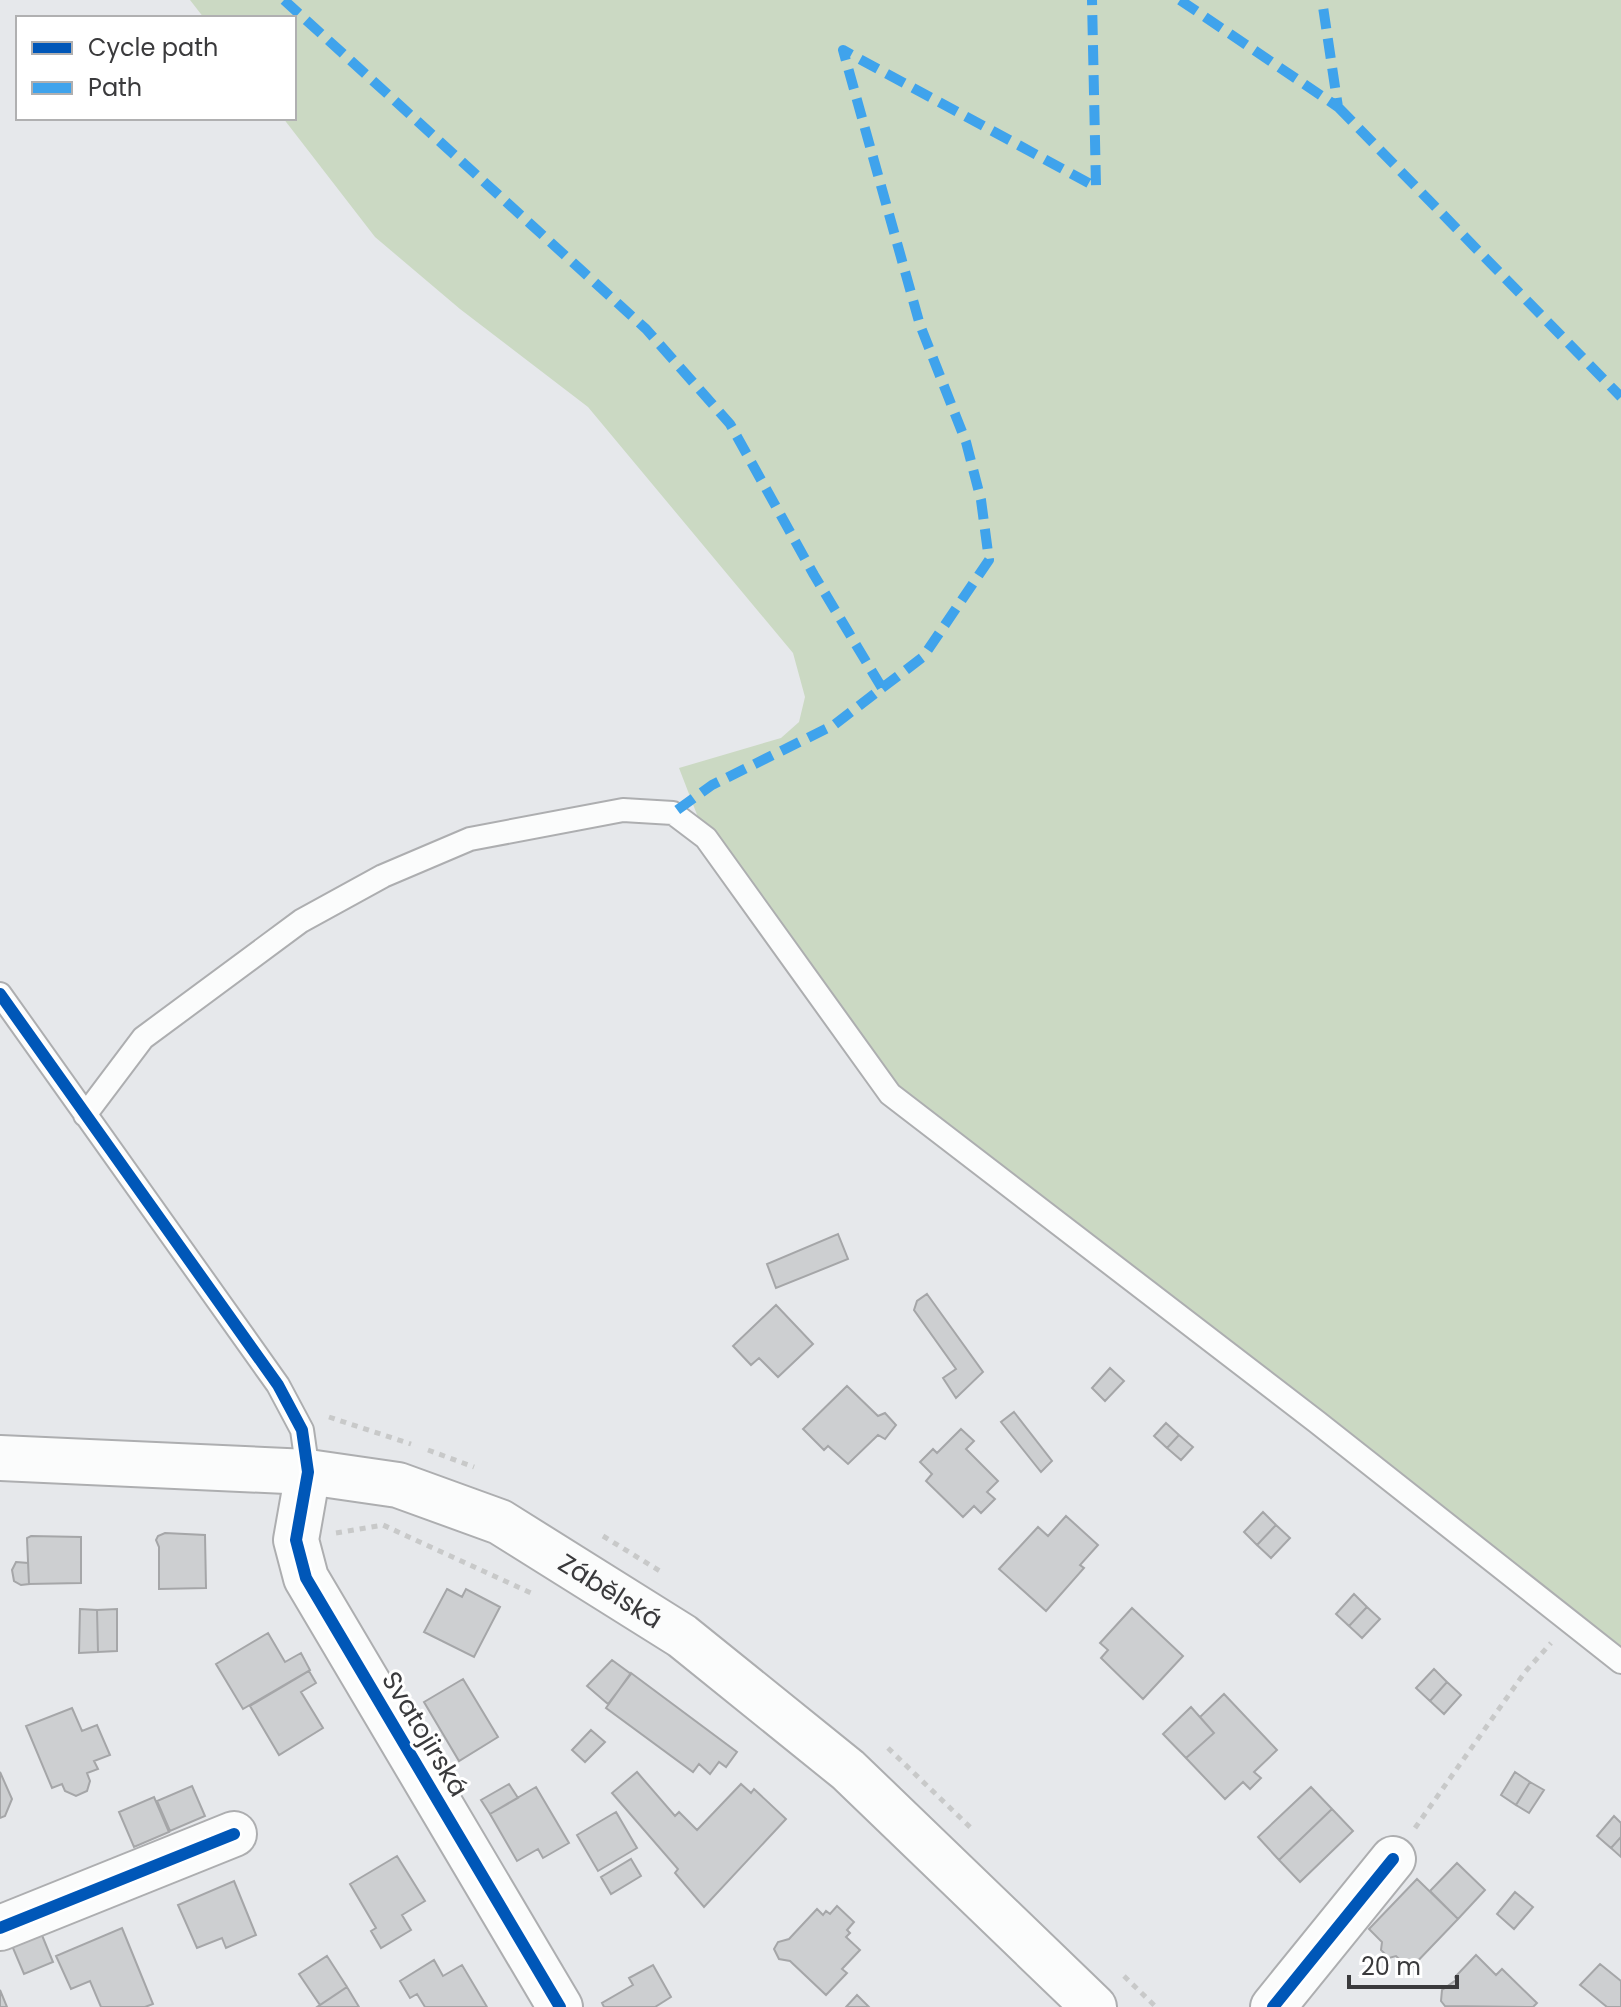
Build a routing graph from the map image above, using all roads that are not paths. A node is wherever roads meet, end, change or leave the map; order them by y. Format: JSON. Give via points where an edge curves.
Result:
{"nodes":[{"id":1,"x":0,"y":994,"type":"edge"},
{"id":2,"x":85,"y":1115,"type":"junction"},
{"id":3,"x":0,"y":1458,"type":"edge"},
{"id":4,"x":308,"y":1472,"type":"junction"},
{"id":5,"x":1621,"y":1662,"type":"edge"},
{"id":6,"x":234,"y":1834,"type":"dead end"},
{"id":7,"x":1393,"y":1859,"type":"road end"},
{"id":8,"x":0,"y":1928,"type":"edge"},
{"id":9,"x":560,"y":2007,"type":"edge"},
{"id":10,"x":1094,"y":2007,"type":"edge"},
{"id":11,"x":1273,"y":2007,"type":"edge"}],
"edges":[{"from":1,"to":2,"type":"lane"},
{"from":2,"to":4,"type":"lane","via":[[278,1385],[302,1430]]},
{"from":2,"to":5,"type":"lane","via":[[143,1038],[301,921],[383,876],[470,839],[623,810],[673,813],[706,838],[890,1094]]},
{"from":3,"to":4,"type":"main road","name":"Zábělská"},
{"from":4,"to":9,"type":"main road","name":"Svatojirská","via":[[296,1540],[306,1578]]},
{"from":4,"to":10,"type":"main road","name":"Zábělská","via":[[398,1485],[500,1522],[682,1636],[848,1770]]},
{"from":6,"to":8,"type":"main road"},
{"from":7,"to":11,"type":"main road"}]}
